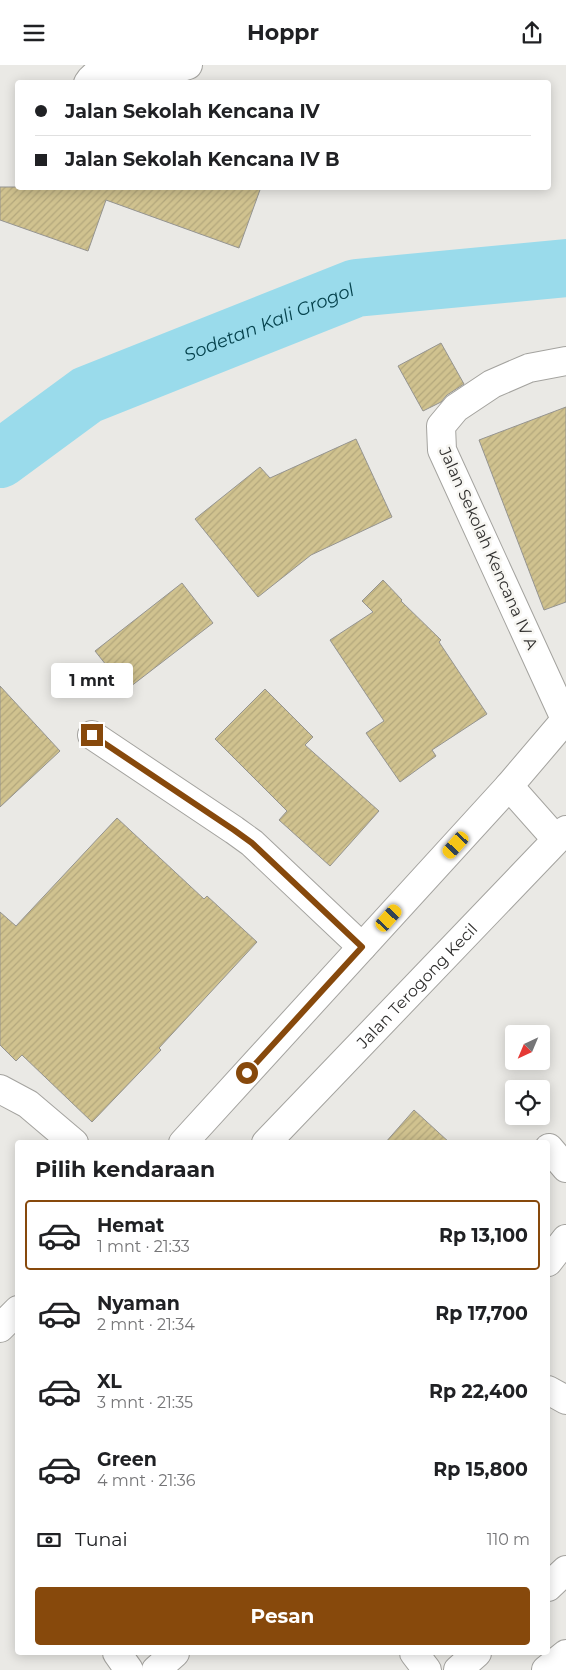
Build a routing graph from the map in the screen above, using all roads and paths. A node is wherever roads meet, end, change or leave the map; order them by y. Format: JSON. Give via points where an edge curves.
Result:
{"nodes":[{"id":1,"x":188,"y":65,"type":"edge"},
{"id":2,"x":90,"y":80,"type":"edge"},
{"id":3,"x":138,"y":80,"type":"edge"},
{"id":4,"x":142,"y":80,"type":"edge"},
{"id":5,"x":566,"y":361,"type":"edge"},
{"id":6,"x":566,"y":719,"type":"edge"},
{"id":7,"x":92,"y":735,"type":"dead end"},
{"id":8,"x":509,"y":786,"type":"junction"},
{"id":9,"x":561,"y":834,"type":"edge"},
{"id":10,"x":362,"y":947,"type":"junction"},
{"id":11,"x":0,"y":1089,"type":"edge"},
{"id":12,"x":70,"y":1140,"type":"edge"},
{"id":13,"x":186,"y":1140,"type":"edge"},
{"id":14,"x":269,"y":1140,"type":"edge"},
{"id":15,"x":566,"y":1239,"type":"edge"},
{"id":16,"x":550,"y":1259,"type":"edge"},
{"id":17,"x":15,"y":1313,"type":"edge"},
{"id":18,"x":0,"y":1328,"type":"edge"},
{"id":19,"x":550,"y":1391,"type":"edge"},
{"id":20,"x":566,"y":1400,"type":"edge"},
{"id":21,"x":566,"y":1569,"type":"edge"},
{"id":22,"x":550,"y":1585,"type":"edge"},
{"id":23,"x":566,"y":1654,"type":"edge"},
{"id":24,"x":118,"y":1655,"type":"edge"},
{"id":25,"x":172,"y":1655,"type":"edge"},
{"id":26,"x":416,"y":1655,"type":"edge"},
{"id":27,"x":475,"y":1655,"type":"edge"},
{"id":28,"x":129,"y":1670,"type":"edge"},
{"id":29,"x":156,"y":1670,"type":"edge"},
{"id":30,"x":427,"y":1670,"type":"edge"},
{"id":31,"x":458,"y":1670,"type":"edge"},
{"id":32,"x":546,"y":1670,"type":"edge"}],
"edges":[{"from":1,"to":4,"type":"street"},
{"from":2,"to":3,"type":"street","via":[[100,68],[118,65],[134,73]]},
{"from":5,"to":6,"type":"street","name":"Jalan Sekolah Kencana IV A","via":[[529,368],[492,384],[456,408],[441,426],[442,450]]},
{"from":6,"to":8,"type":"street"},
{"from":7,"to":10,"type":"street","via":[[252,843]]},
{"from":8,"to":9,"type":"street"},
{"from":8,"to":10,"type":"street"},
{"from":9,"to":14,"type":"street","name":"Jalan Terogong Kecil"},
{"from":10,"to":13,"type":"street"},
{"from":11,"to":12,"type":"street","via":[[28,1104]]},
{"from":15,"to":16,"type":"street"},
{"from":17,"to":18,"type":"street"},
{"from":19,"to":20,"type":"street"},
{"from":21,"to":22,"type":"street"},
{"from":23,"to":32,"type":"street"},
{"from":24,"to":28,"type":"street"},
{"from":25,"to":29,"type":"street"},
{"from":26,"to":30,"type":"street"},
{"from":27,"to":31,"type":"street"}]}
